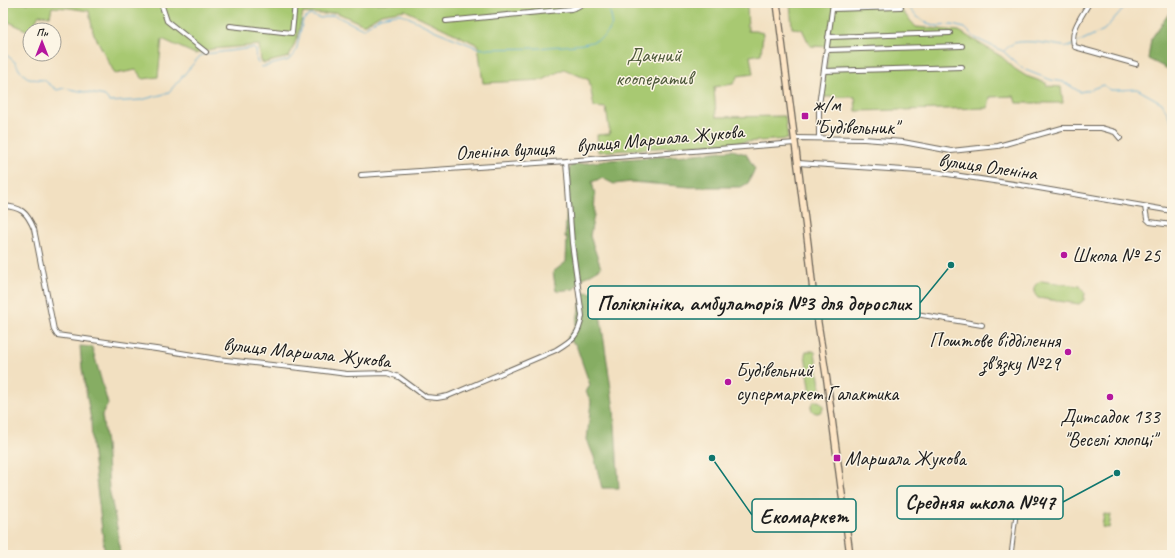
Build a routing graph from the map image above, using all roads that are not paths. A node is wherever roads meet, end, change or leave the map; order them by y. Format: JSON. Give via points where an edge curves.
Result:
{"nodes":[{"id":1,"x":161,"y":3,"type":"edge"},
{"id":2,"x":295,"y":3,"type":"edge"},
{"id":3,"x":584,"y":3,"type":"edge"},
{"id":4,"x":777,"y":3,"type":"edge"},
{"id":5,"x":833,"y":3,"type":"edge"},
{"id":6,"x":1089,"y":3,"type":"edge"},
{"id":7,"x":901,"y":7,"type":"dead end"},
{"id":8,"x":832,"y":10,"type":"junction"},
{"id":9,"x":446,"y":21,"type":"dead end"},
{"id":10,"x":230,"y":26,"type":"dead end"},
{"id":11,"x":950,"y":33,"type":"dead end"},
{"id":12,"x":828,"y":37,"type":"junction"},
{"id":13,"x":962,"y":46,"type":"dead end"},
{"id":14,"x":827,"y":50,"type":"junction"},
{"id":15,"x":206,"y":52,"type":"dead end"},
{"id":16,"x":1136,"y":64,"type":"dead end"},
{"id":17,"x":962,"y":67,"type":"dead end"},
{"id":18,"x":824,"y":71,"type":"junction"},
{"id":19,"x":819,"y":138,"type":"junction"},
{"id":20,"x":1120,"y":138,"type":"dead end"},
{"id":21,"x":795,"y":140,"type":"junction"},
{"id":22,"x":566,"y":161,"type":"junction"},
{"id":23,"x":798,"y":163,"type":"junction"},
{"id":24,"x":361,"y":175,"type":"dead end"},
{"id":25,"x":3,"y":206,"type":"edge"},
{"id":26,"x":1145,"y":206,"type":"junction"},
{"id":27,"x":1172,"y":211,"type":"edge"},
{"id":28,"x":1172,"y":225,"type":"edge"},
{"id":29,"x":814,"y":298,"type":"junction"},
{"id":30,"x":982,"y":325,"type":"dead end"},
{"id":31,"x":1018,"y":499,"type":"dead end"},
{"id":32,"x":850,"y":555,"type":"edge"},
{"id":33,"x":1011,"y":555,"type":"edge"}],
"edges":[{"from":1,"to":15,"type":"street","via":[[167,21]]},
{"from":2,"to":10,"type":"street","via":[[292,33]]},
{"from":3,"to":9,"type":"street","via":[[571,9]]},
{"from":4,"to":21,"type":"main road"},
{"from":5,"to":8,"type":"street"},
{"from":6,"to":16,"type":"street","via":[[1073,34],[1072,42],[1075,47]]},
{"from":7,"to":8,"type":"street"},
{"from":8,"to":12,"type":"street"},
{"from":11,"to":12,"type":"street"},
{"from":12,"to":14,"type":"street"},
{"from":13,"to":14,"type":"street"},
{"from":14,"to":18,"type":"street"},
{"from":17,"to":18,"type":"street"},
{"from":18,"to":19,"type":"street","via":[[819,105]]},
{"from":19,"to":20,"type":"street","name":"вулиця Маршала Жукова","via":[[903,142],[951,151],[998,146],[1062,128],[1100,128],[1115,132]]},
{"from":19,"to":21,"type":"street","name":"вулиця Маршала Жукова"},
{"from":21,"to":22,"type":"street","name":"вулиця Маршала Жукова"},
{"from":21,"to":23,"type":"main road"},
{"from":22,"to":24,"type":"street","name":"Оленіна вулиця"},
{"from":22,"to":25,"type":"street","name":"вулиця Маршала Жукова","via":[[572,243],[582,316],[580,327],[571,341],[556,350],[448,396],[437,398],[426,397],[399,377],[388,373],[348,374],[217,359],[57,335],[34,229],[24,212],[15,207]]},
{"from":23,"to":26,"type":"street","name":"вулиця Оленіна","via":[[934,172]]},
{"from":23,"to":29,"type":"main road"},
{"from":26,"to":27,"type":"street","name":"вулиця Оленіна"},
{"from":26,"to":28,"type":"street","via":[[1150,222]]},
{"from":29,"to":30,"type":"street","via":[[835,296],[850,303]]},
{"from":29,"to":32,"type":"main road"},
{"from":31,"to":33,"type":"street"}]}
